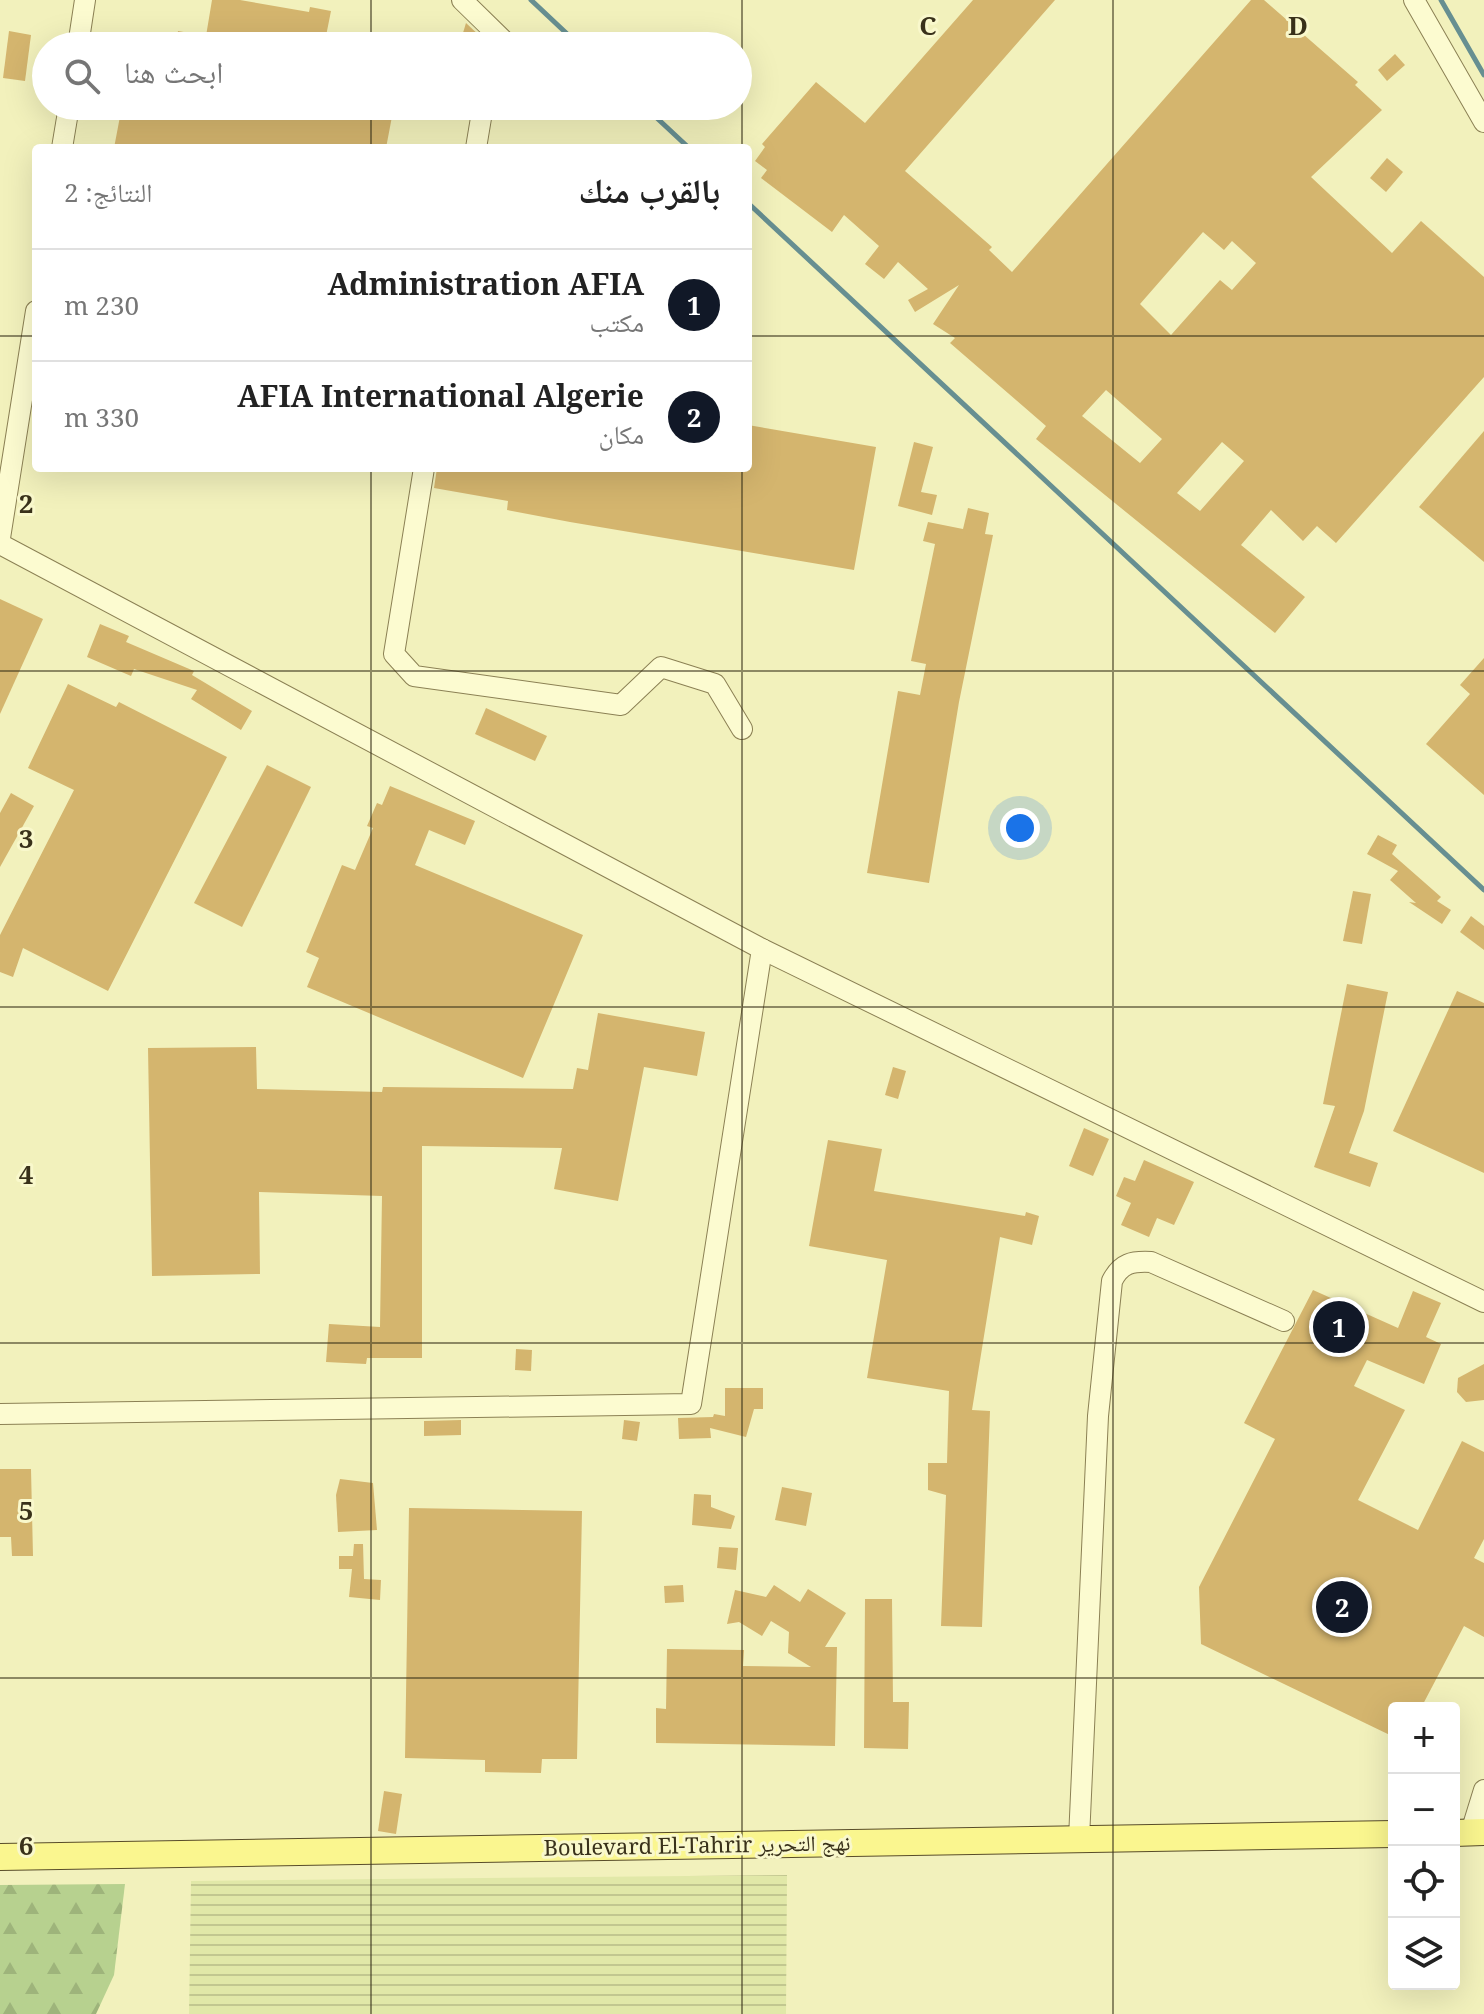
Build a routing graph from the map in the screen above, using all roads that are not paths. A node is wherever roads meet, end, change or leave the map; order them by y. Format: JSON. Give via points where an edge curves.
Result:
{"nodes":[{"id":1,"x":85,"y":0,"type":"edge"},
{"id":2,"x":462,"y":0,"type":"edge"},
{"id":3,"x":1414,"y":0,"type":"edge"},
{"id":4,"x":80,"y":32,"type":"edge"},
{"id":5,"x":495,"y":32,"type":"edge"},
{"id":6,"x":67,"y":120,"type":"edge"},
{"id":7,"x":481,"y":120,"type":"edge"},
{"id":8,"x":1484,"y":122,"type":"edge"},
{"id":9,"x":63,"y":144,"type":"edge"},
{"id":10,"x":477,"y":144,"type":"edge"},
{"id":11,"x":32,"y":337,"type":"edge"},
{"id":12,"x":423,"y":472,"type":"edge"},
{"id":13,"x":0,"y":541,"type":"edge"},
{"id":14,"x":742,"y":729,"type":"dead end"},
{"id":15,"x":762,"y":949,"type":"junction"},
{"id":16,"x":1484,"y":1302,"type":"edge"},
{"id":17,"x":1284,"y":1321,"type":"dead end"},
{"id":18,"x":0,"y":1414,"type":"edge"},
{"id":19,"x":1484,"y":1790,"type":"edge"},
{"id":20,"x":1470,"y":1832,"type":"edge"},
{"id":21,"x":1388,"y":1834,"type":"edge"},
{"id":22,"x":1079,"y":1839,"type":"junction"},
{"id":23,"x":0,"y":1857,"type":"edge"}],
"edges":[{"from":1,"to":4,"type":"street"},
{"from":2,"to":5,"type":"street"},
{"from":3,"to":8,"type":"street"},
{"from":6,"to":9,"type":"street"},
{"from":7,"to":10,"type":"street"},
{"from":11,"to":13,"type":"street"},
{"from":12,"to":14,"type":"street","via":[[394,654],[414,676],[621,705],[661,667],[715,684]]},
{"from":13,"to":15,"type":"street"},
{"from":15,"to":16,"type":"street"},
{"from":15,"to":18,"type":"street","via":[[691,1404]]},
{"from":17,"to":22,"type":"street","via":[[1151,1262],[1133,1261],[1118,1269],[1112,1281],[1097,1431]]},
{"from":19,"to":20,"type":"street"},
{"from":21,"to":22,"type":"main road","name":"Boulevard El-Tahrir نهج التحرير"},
{"from":22,"to":23,"type":"main road","name":"Boulevard El-Tahrir نهج التحرير"}]}
